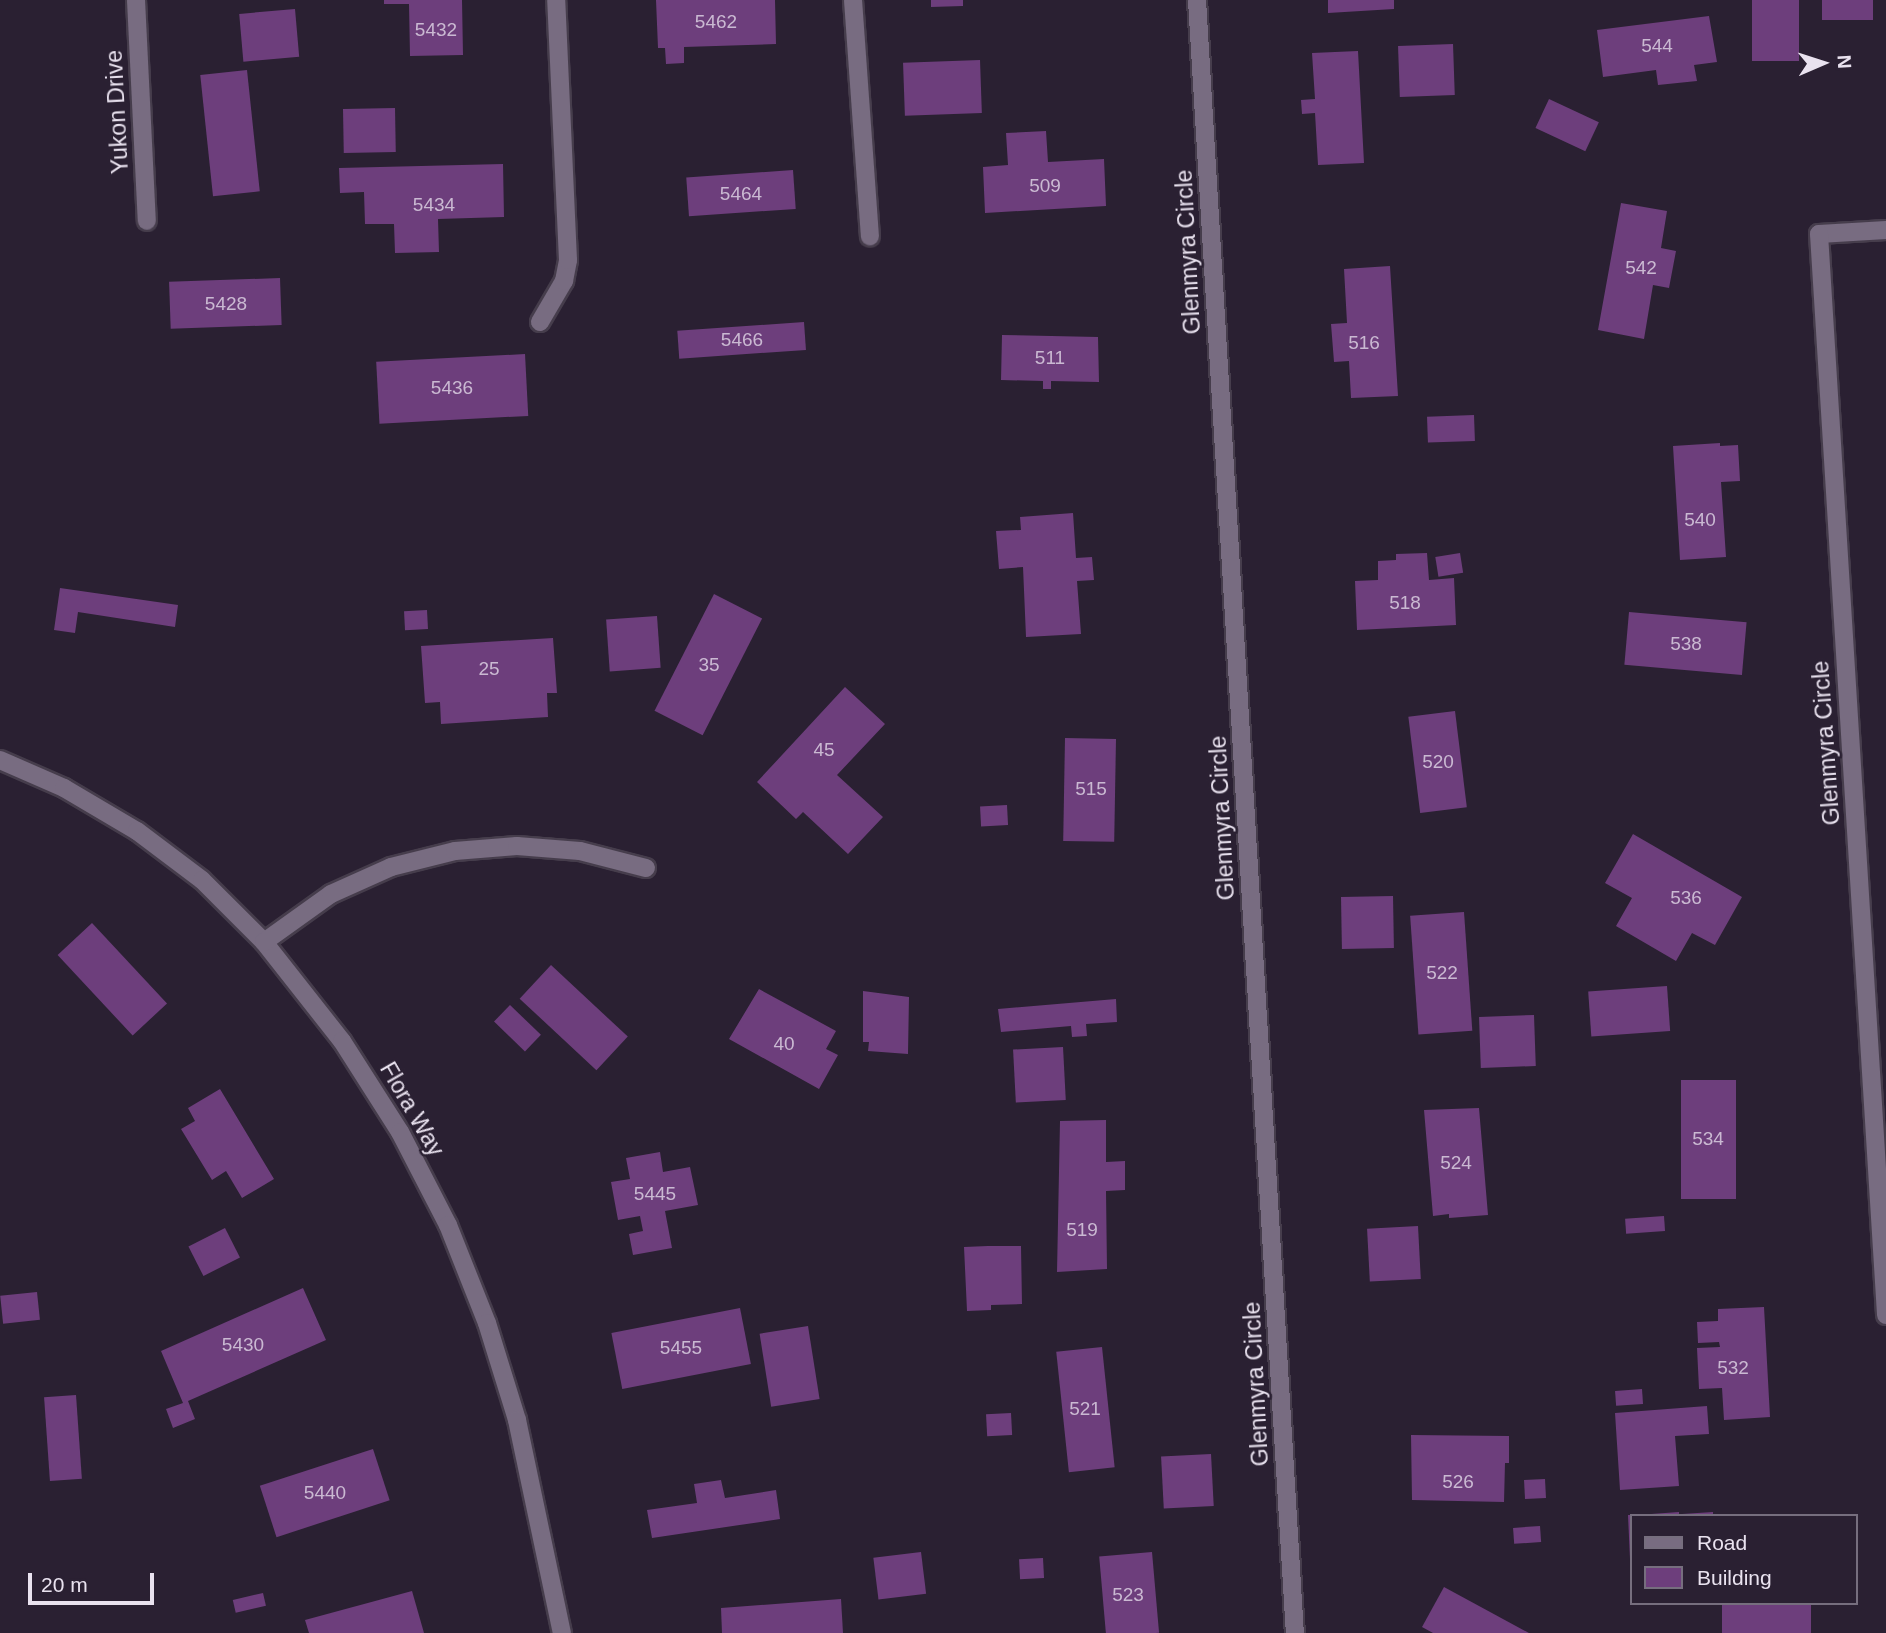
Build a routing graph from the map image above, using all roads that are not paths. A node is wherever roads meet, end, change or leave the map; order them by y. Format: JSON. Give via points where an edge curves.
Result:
{"nodes":[{"id":1,"x":136,"y":0,"type":"edge"},
{"id":2,"x":556,"y":0,"type":"edge"},
{"id":3,"x":853,"y":0,"type":"edge"},
{"id":4,"x":1197,"y":0,"type":"edge"},
{"id":5,"x":147,"y":221,"type":"dead end"},
{"id":6,"x":1886,"y":230,"type":"edge"},
{"id":7,"x":870,"y":236,"type":"dead end"},
{"id":8,"x":540,"y":322,"type":"dead end"},
{"id":9,"x":0,"y":760,"type":"edge"},
{"id":10,"x":646,"y":868,"type":"dead end"},
{"id":11,"x":264,"y":942,"type":"junction"},
{"id":12,"x":1886,"y":1315,"type":"edge"},
{"id":13,"x":562,"y":1633,"type":"edge"},
{"id":14,"x":1295,"y":1633,"type":"edge"}],
"edges":[{"from":1,"to":5,"type":"street","name":"Yukon Drive"},
{"from":2,"to":8,"type":"street","via":[[568,260],[564,281]]},
{"from":3,"to":7,"type":"street"},
{"from":4,"to":14,"type":"street","name":"Glenmyra Circle"},
{"from":6,"to":12,"type":"street","name":"Glenmyra Circle","via":[[1819,234]]},
{"from":9,"to":11,"type":"street","name":"Flora Way","via":[[64,788],[137,831],[201,880]]},
{"from":10,"to":11,"type":"street","via":[[580,851],[517,846],[455,851],[391,867],[331,894]]},
{"from":11,"to":13,"type":"street","name":"Flora Way","via":[[342,1041],[400,1132],[448,1225],[487,1323],[517,1420]]}]}
